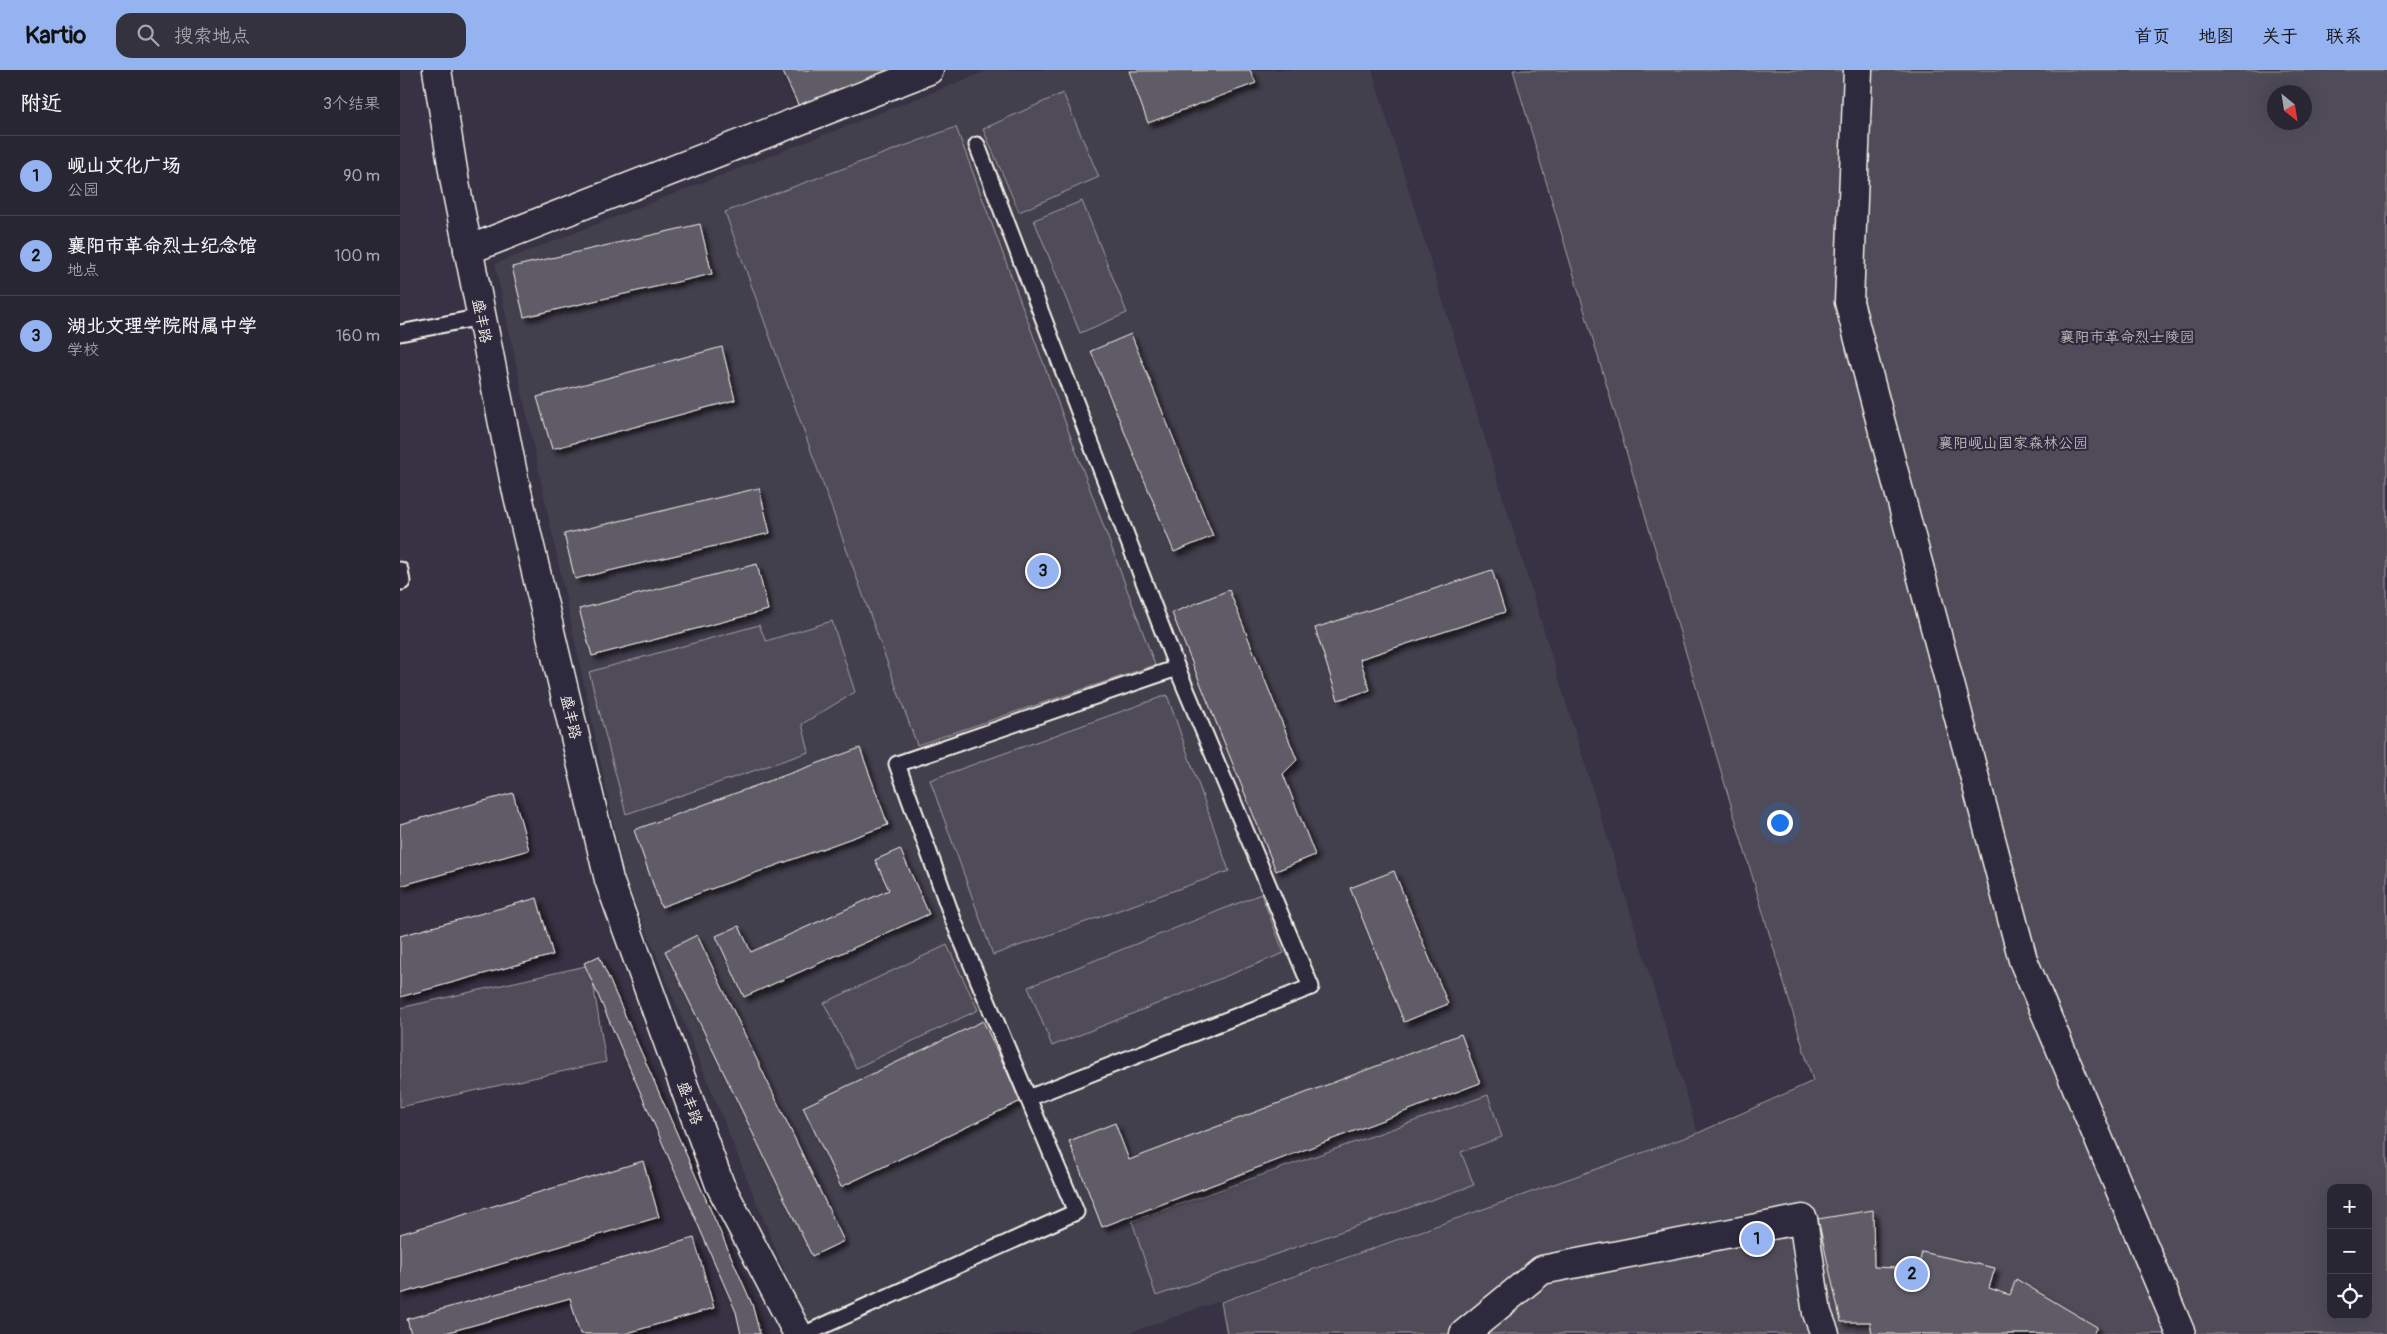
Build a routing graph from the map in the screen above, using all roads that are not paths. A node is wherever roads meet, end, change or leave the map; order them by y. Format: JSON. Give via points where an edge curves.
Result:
{"nodes":[{"id":1,"x":437,"y":70,"type":"edge"},
{"id":2,"x":928,"y":70,"type":"edge"},
{"id":3,"x":1858,"y":70,"type":"edge"},
{"id":4,"x":977,"y":145,"type":"dead end"},
{"id":5,"x":468,"y":250,"type":"junction"},
{"id":6,"x":481,"y":317,"type":"junction"},
{"id":7,"x":400,"y":333,"type":"edge"},
{"id":8,"x":400,"y":570,"type":"edge"},
{"id":9,"x":400,"y":582,"type":"edge"},
{"id":10,"x":1177,"y":668,"type":"junction"},
{"id":11,"x":1028,"y":1098,"type":"junction"},
{"id":12,"x":798,"y":1334,"type":"edge"},
{"id":13,"x":805,"y":1334,"type":"edge"},
{"id":14,"x":1464,"y":1334,"type":"edge"},
{"id":15,"x":1825,"y":1334,"type":"edge"},
{"id":16,"x":2181,"y":1334,"type":"edge"}],
"edges":[{"from":1,"to":5,"type":"street","name":"盛丰路"},
{"from":2,"to":5,"type":"street"},
{"from":3,"to":16,"type":"street","via":[[1849,302],[2023,960]]},
{"from":4,"to":10,"type":"lane"},
{"from":5,"to":6,"type":"street","name":"盛丰路"},
{"from":6,"to":7,"type":"lane"},
{"from":6,"to":12,"type":"street","name":"盛丰路","via":[[514,479],[609,880],[720,1185]]},
{"from":8,"to":9,"type":"lane"},
{"from":10,"to":11,"type":"lane","via":[[1311,986]]},
{"from":10,"to":11,"type":"lane","via":[[897,764],[954,922]]},
{"from":11,"to":13,"type":"lane","via":[[1076,1212]]},
{"from":14,"to":15,"type":"street","via":[[1542,1270],[1803,1219],[1817,1314]]}]}
